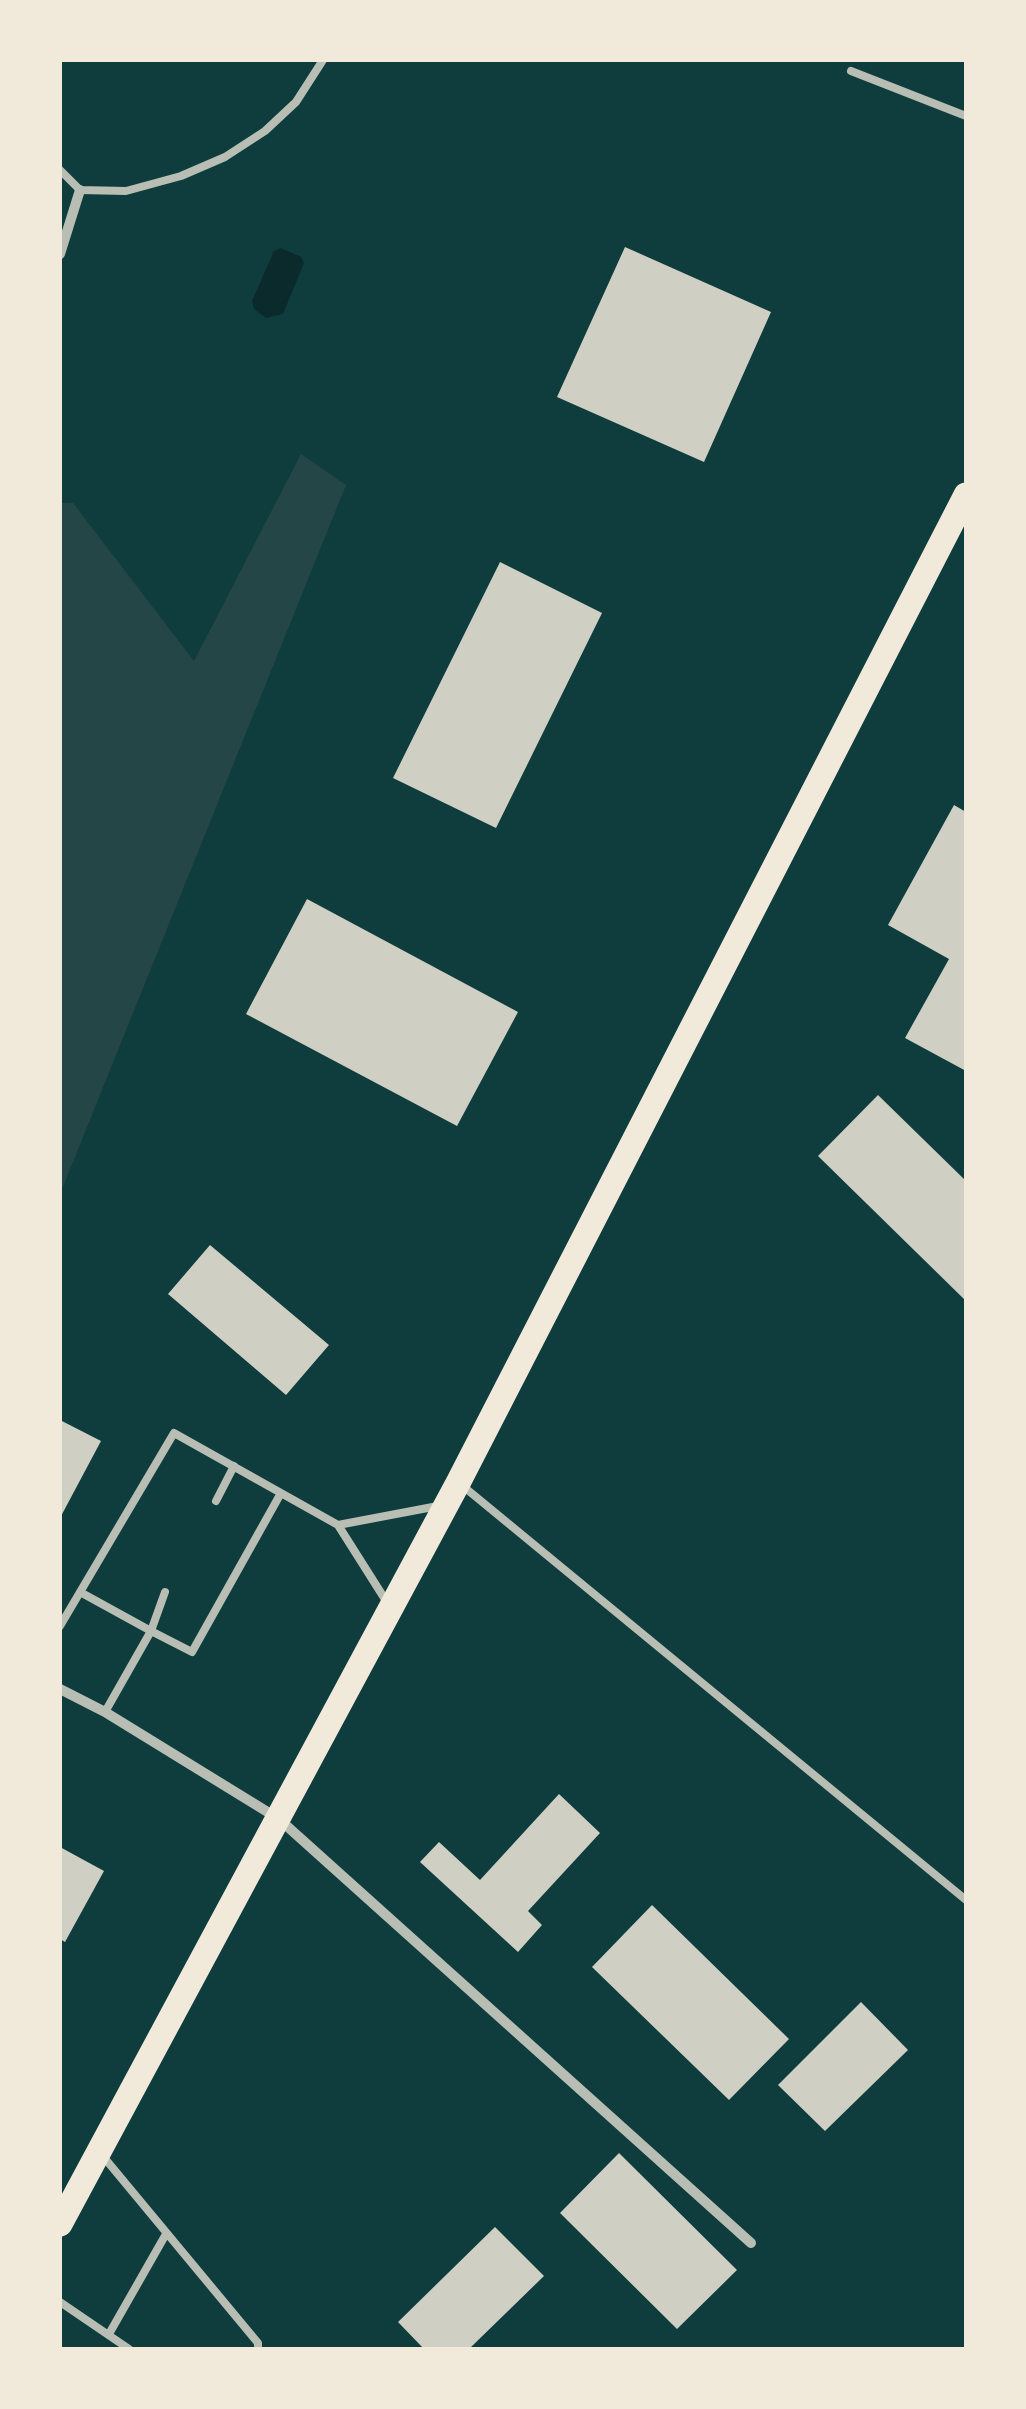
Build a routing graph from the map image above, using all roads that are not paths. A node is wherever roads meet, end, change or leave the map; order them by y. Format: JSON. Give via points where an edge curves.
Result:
{"nodes":[{"id":1,"x":323,"y":60,"type":"edge"},
{"id":2,"x":851,"y":70,"type":"dead end"},
{"id":3,"x":966,"y":116,"type":"edge"},
{"id":4,"x":60,"y":170,"type":"edge"},
{"id":5,"x":80,"y":190,"type":"junction"},
{"id":6,"x":60,"y":254,"type":"edge"},
{"id":7,"x":966,"y":495,"type":"edge"},
{"id":8,"x":234,"y":1466,"type":"junction"},
{"id":9,"x":281,"y":1493,"type":"junction"},
{"id":10,"x":453,"y":1493,"type":"junction"},
{"id":11,"x":216,"y":1501,"type":"dead end"},
{"id":12,"x":338,"y":1524,"type":"junction"},
{"id":13,"x":80,"y":1592,"type":"junction"},
{"id":14,"x":165,"y":1592,"type":"dead end"},
{"id":15,"x":391,"y":1609,"type":"junction"},
{"id":16,"x":60,"y":1626,"type":"edge"},
{"id":17,"x":150,"y":1631,"type":"junction"},
{"id":18,"x":60,"y":1689,"type":"edge"},
{"id":19,"x":105,"y":1712,"type":"junction"},
{"id":20,"x":280,"y":1819,"type":"junction"},
{"id":21,"x":966,"y":1900,"type":"edge"},
{"id":22,"x":100,"y":2151,"type":"junction"},
{"id":23,"x":60,"y":2224,"type":"edge"},
{"id":24,"x":166,"y":2234,"type":"junction"},
{"id":25,"x":751,"y":2243,"type":"dead end"},
{"id":26,"x":60,"y":2302,"type":"edge"},
{"id":27,"x":109,"y":2334,"type":"junction"},
{"id":28,"x":130,"y":2349,"type":"edge"},
{"id":29,"x":258,"y":2349,"type":"edge"}],
"edges":[{"from":1,"to":5,"type":"lane","via":[[296,102],[225,158],[126,191]]},
{"from":2,"to":3,"type":"lane"},
{"from":4,"to":5,"type":"lane"},
{"from":5,"to":6,"type":"street"},
{"from":7,"to":10,"type":"main road"},
{"from":8,"to":9,"type":"lane"},
{"from":8,"to":11,"type":"lane"},
{"from":8,"to":13,"type":"lane","via":[[174,1433]]},
{"from":9,"to":12,"type":"lane"},
{"from":9,"to":17,"type":"lane","via":[[192,1652]]},
{"from":10,"to":12,"type":"lane"},
{"from":10,"to":15,"type":"main road"},
{"from":10,"to":21,"type":"lane"},
{"from":12,"to":15,"type":"lane"},
{"from":13,"to":16,"type":"lane"},
{"from":13,"to":17,"type":"lane"},
{"from":14,"to":17,"type":"lane"},
{"from":15,"to":20,"type":"main road"},
{"from":17,"to":19,"type":"lane"},
{"from":18,"to":19,"type":"street"},
{"from":19,"to":20,"type":"street"},
{"from":20,"to":22,"type":"main road"},
{"from":20,"to":25,"type":"street"},
{"from":22,"to":23,"type":"main road"},
{"from":22,"to":24,"type":"lane"},
{"from":24,"to":27,"type":"lane"},
{"from":24,"to":29,"type":"lane"},
{"from":26,"to":27,"type":"lane"},
{"from":27,"to":28,"type":"lane"}]}
